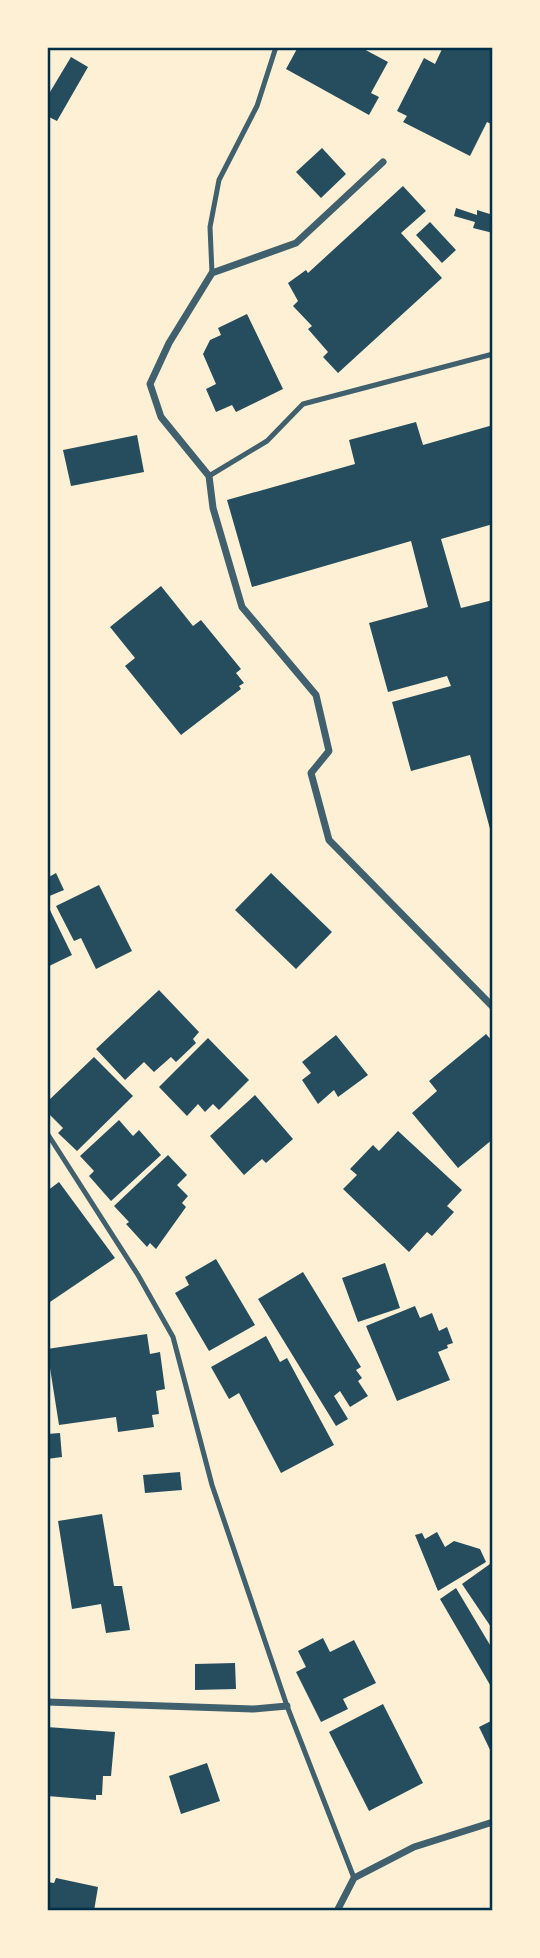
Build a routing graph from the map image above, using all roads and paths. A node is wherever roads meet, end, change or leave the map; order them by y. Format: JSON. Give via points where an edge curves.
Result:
{"nodes":[{"id":1,"x":276,"y":47,"type":"edge"},
{"id":2,"x":383,"y":162,"type":"dead end"},
{"id":3,"x":212,"y":273,"type":"junction"},
{"id":4,"x":493,"y":354,"type":"edge"},
{"id":5,"x":209,"y":476,"type":"junction"},
{"id":6,"x":493,"y":1007,"type":"edge"},
{"id":7,"x":47,"y":1133,"type":"edge"},
{"id":8,"x":47,"y":1702,"type":"edge"},
{"id":9,"x":287,"y":1706,"type":"junction"},
{"id":10,"x":493,"y":1822,"type":"edge"},
{"id":11,"x":354,"y":1878,"type":"junction"},
{"id":12,"x":337,"y":1911,"type":"edge"}],
"edges":[{"from":1,"to":3,"type":"lane","via":[[257,106],[219,180],[210,227]]},
{"from":2,"to":3,"type":"street","via":[[296,243]]},
{"from":3,"to":5,"type":"street","via":[[150,384],[160,417]]},
{"from":4,"to":5,"type":"lane","via":[[303,404],[267,441]]},
{"from":5,"to":6,"type":"street","via":[[213,508],[242,607],[316,695],[329,751],[311,773],[329,840]]},
{"from":7,"to":9,"type":"lane","via":[[173,1337],[212,1485]]},
{"from":8,"to":9,"type":"street","via":[[253,1709]]},
{"from":9,"to":11,"type":"lane"},
{"from":10,"to":11,"type":"street","via":[[414,1847]]},
{"from":11,"to":12,"type":"street"}]}
